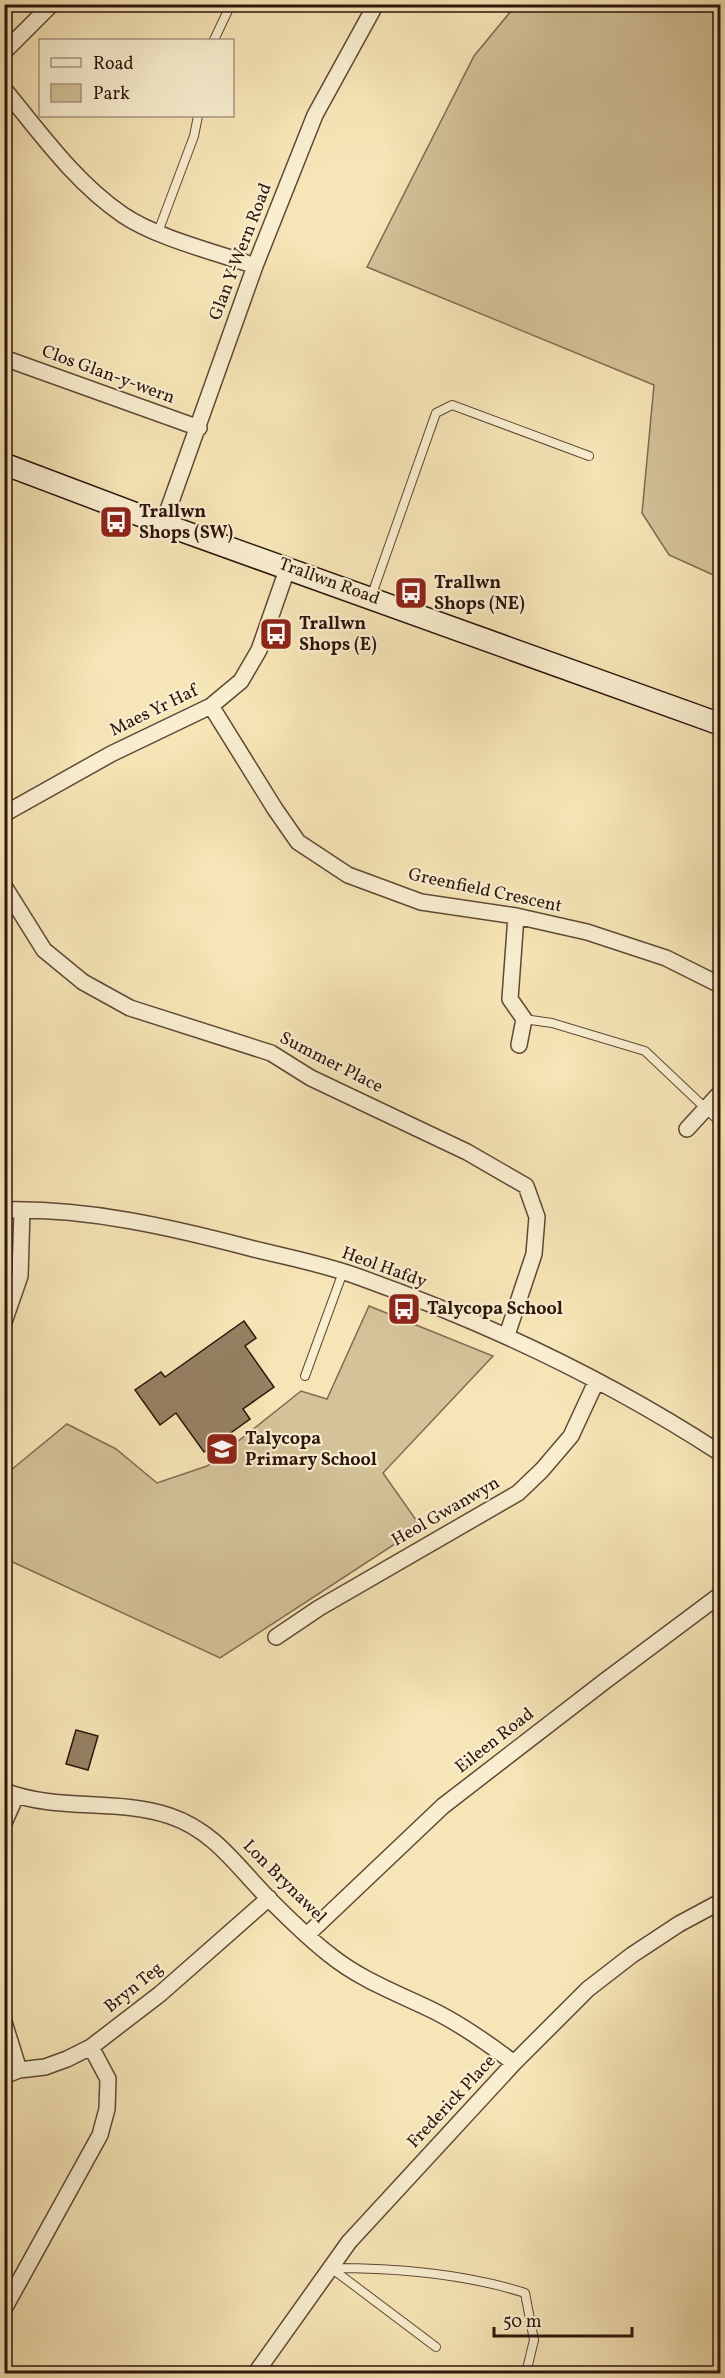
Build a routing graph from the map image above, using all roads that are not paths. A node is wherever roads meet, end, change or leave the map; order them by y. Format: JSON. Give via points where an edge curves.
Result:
{"nodes":[{"id":1,"x":51,"y":4,"type":"edge"},
{"id":2,"x":231,"y":4,"type":"edge"},
{"id":3,"x":376,"y":4,"type":"edge"},
{"id":4,"x":214,"y":39,"type":"edge"},
{"id":5,"x":4,"y":52,"type":"edge"},
{"id":6,"x":4,"y":89,"type":"edge"},
{"id":7,"x":198,"y":117,"type":"edge"},
{"id":8,"x":158,"y":232,"type":"junction"},
{"id":9,"x":255,"y":266,"type":"junction"},
{"id":10,"x":4,"y":358,"type":"edge"},
{"id":11,"x":198,"y":428,"type":"junction"},
{"id":12,"x":589,"y":456,"type":"dead end"},
{"id":13,"x":4,"y":464,"type":"edge"},
{"id":14,"x":163,"y":524,"type":"junction"},
{"id":15,"x":288,"y":567,"type":"junction"},
{"id":16,"x":371,"y":597,"type":"junction"},
{"id":17,"x":211,"y":706,"type":"junction"},
{"id":18,"x":720,"y":724,"type":"edge"},
{"id":19,"x":4,"y":814,"type":"edge"},
{"id":20,"x":4,"y":886,"type":"edge"},
{"id":21,"x":516,"y":916,"type":"junction"},
{"id":22,"x":720,"y":985,"type":"edge"},
{"id":23,"x":524,"y":1019,"type":"junction"},
{"id":24,"x":519,"y":1045,"type":"dead end"},
{"id":25,"x":720,"y":1093,"type":"edge"},
{"id":26,"x":706,"y":1108,"type":"junction"},
{"id":27,"x":720,"y":1122,"type":"edge"},
{"id":28,"x":687,"y":1129,"type":"dead end"},
{"id":29,"x":4,"y":1210,"type":"edge"},
{"id":30,"x":22,"y":1210,"type":"junction"},
{"id":31,"x":343,"y":1272,"type":"junction"},
{"id":32,"x":4,"y":1322,"type":"edge"},
{"id":33,"x":507,"y":1335,"type":"junction"},
{"id":34,"x":305,"y":1376,"type":"dead end"},
{"id":35,"x":596,"y":1382,"type":"junction"},
{"id":36,"x":720,"y":1453,"type":"edge"},
{"id":37,"x":720,"y":1595,"type":"edge"},
{"id":38,"x":276,"y":1637,"type":"dead end"},
{"id":39,"x":10,"y":1793,"type":"edge"},
{"id":40,"x":4,"y":1822,"type":"edge"},
{"id":41,"x":268,"y":1899,"type":"junction"},
{"id":42,"x":720,"y":1902,"type":"edge"},
{"id":43,"x":308,"y":1934,"type":"junction"},
{"id":44,"x":4,"y":2022,"type":"edge"},
{"id":45,"x":91,"y":2047,"type":"junction"},
{"id":46,"x":514,"y":2063,"type":"junction"},
{"id":47,"x":12,"y":2073,"type":"edge"},
{"id":48,"x":331,"y":2268,"type":"junction"},
{"id":49,"x":4,"y":2309,"type":"edge"},
{"id":50,"x":436,"y":2347,"type":"dead end"},
{"id":51,"x":255,"y":2373,"type":"edge"},
{"id":52,"x":526,"y":2373,"type":"edge"}],
"edges":[{"from":1,"to":5,"type":"street"},
{"from":2,"to":4,"type":"lane"},
{"from":3,"to":9,"type":"street","name":"Glan Y-Wern Road","via":[[315,115]]},
{"from":6,"to":8,"type":"street","via":[[75,176],[124,216]]},
{"from":7,"to":8,"type":"lane"},
{"from":8,"to":9,"type":"street"},
{"from":9,"to":11,"type":"street","name":"Glan Y-Wern Road"},
{"from":10,"to":11,"type":"street","name":"Clos Glan-y-wern"},
{"from":11,"to":14,"type":"street","name":"Glan Y-Wern Road"},
{"from":12,"to":16,"type":"lane","via":[[452,405],[436,413]]},
{"from":13,"to":14,"type":"street","name":"Trallwn Road"},
{"from":14,"to":15,"type":"street","name":"Trallwn Road"},
{"from":15,"to":16,"type":"street","name":"Trallwn Road"},
{"from":15,"to":17,"type":"street","name":"Maes Yr Haf","via":[[259,650],[240,681]]},
{"from":16,"to":18,"type":"street","name":"Trallwn Road"},
{"from":17,"to":19,"type":"street","name":"Maes Yr Haf","via":[[111,754]]},
{"from":17,"to":21,"type":"street","name":"Greenfield Crescent","via":[[298,842],[348,875],[421,902]]},
{"from":20,"to":33,"type":"street","name":"Summer Place","via":[[44,950],[83,982],[129,1008],[271,1053],[310,1078],[467,1152],[526,1186],[537,1217],[534,1254]]},
{"from":21,"to":22,"type":"street","name":"Greenfield Crescent","via":[[587,932],[666,958]]},
{"from":21,"to":23,"type":"street","via":[[510,999]]},
{"from":23,"to":24,"type":"street"},
{"from":23,"to":26,"type":"lane","via":[[552,1023],[645,1051]]},
{"from":25,"to":26,"type":"street"},
{"from":26,"to":27,"type":"lane"},
{"from":26,"to":28,"type":"street"},
{"from":29,"to":30,"type":"street","name":"Heol Hafdy"},
{"from":30,"to":31,"type":"street","name":"Heol Hafdy","via":[[86,1214],[186,1231]]},
{"from":30,"to":32,"type":"street","via":[[20,1276]]},
{"from":31,"to":33,"type":"street","name":"Heol Hafdy"},
{"from":31,"to":34,"type":"lane"},
{"from":33,"to":35,"type":"street","name":"Heol Hafdy"},
{"from":35,"to":36,"type":"street","name":"Heol Hafdy","via":[[674,1423]]},
{"from":35,"to":38,"type":"street","name":"Heol Gwanwyn","via":[[571,1436],[518,1493]]},
{"from":37,"to":43,"type":"street","name":"Eileen Road","via":[[443,1806]]},
{"from":39,"to":40,"type":"street"},
{"from":39,"to":41,"type":"street","name":"Lon Brynawel","via":[[41,1802],[122,1806],[171,1816],[206,1833],[233,1857]]},
{"from":41,"to":43,"type":"street","name":"Lon Brynawel"},
{"from":41,"to":45,"type":"street","name":"Bryn Teg","via":[[160,1994]]},
{"from":42,"to":46,"type":"street","name":"Frederick Place","via":[[679,1924],[588,1989]]},
{"from":43,"to":46,"type":"street","name":"Lon Brynawel","via":[[340,1962],[478,2036]]},
{"from":44,"to":47,"type":"street"},
{"from":45,"to":47,"type":"street","name":"Bryn Teg","via":[[45,2067]]},
{"from":45,"to":49,"type":"street","via":[[108,2079],[107,2109],[100,2135]]},
{"from":46,"to":48,"type":"street","name":"Frederick Place","via":[[349,2242]]},
{"from":48,"to":50,"type":"lane"},
{"from":48,"to":51,"type":"street","name":"Frederick Place"},
{"from":48,"to":52,"type":"lane","via":[[429,2272],[495,2283],[525,2293],[534,2340]]}]}
